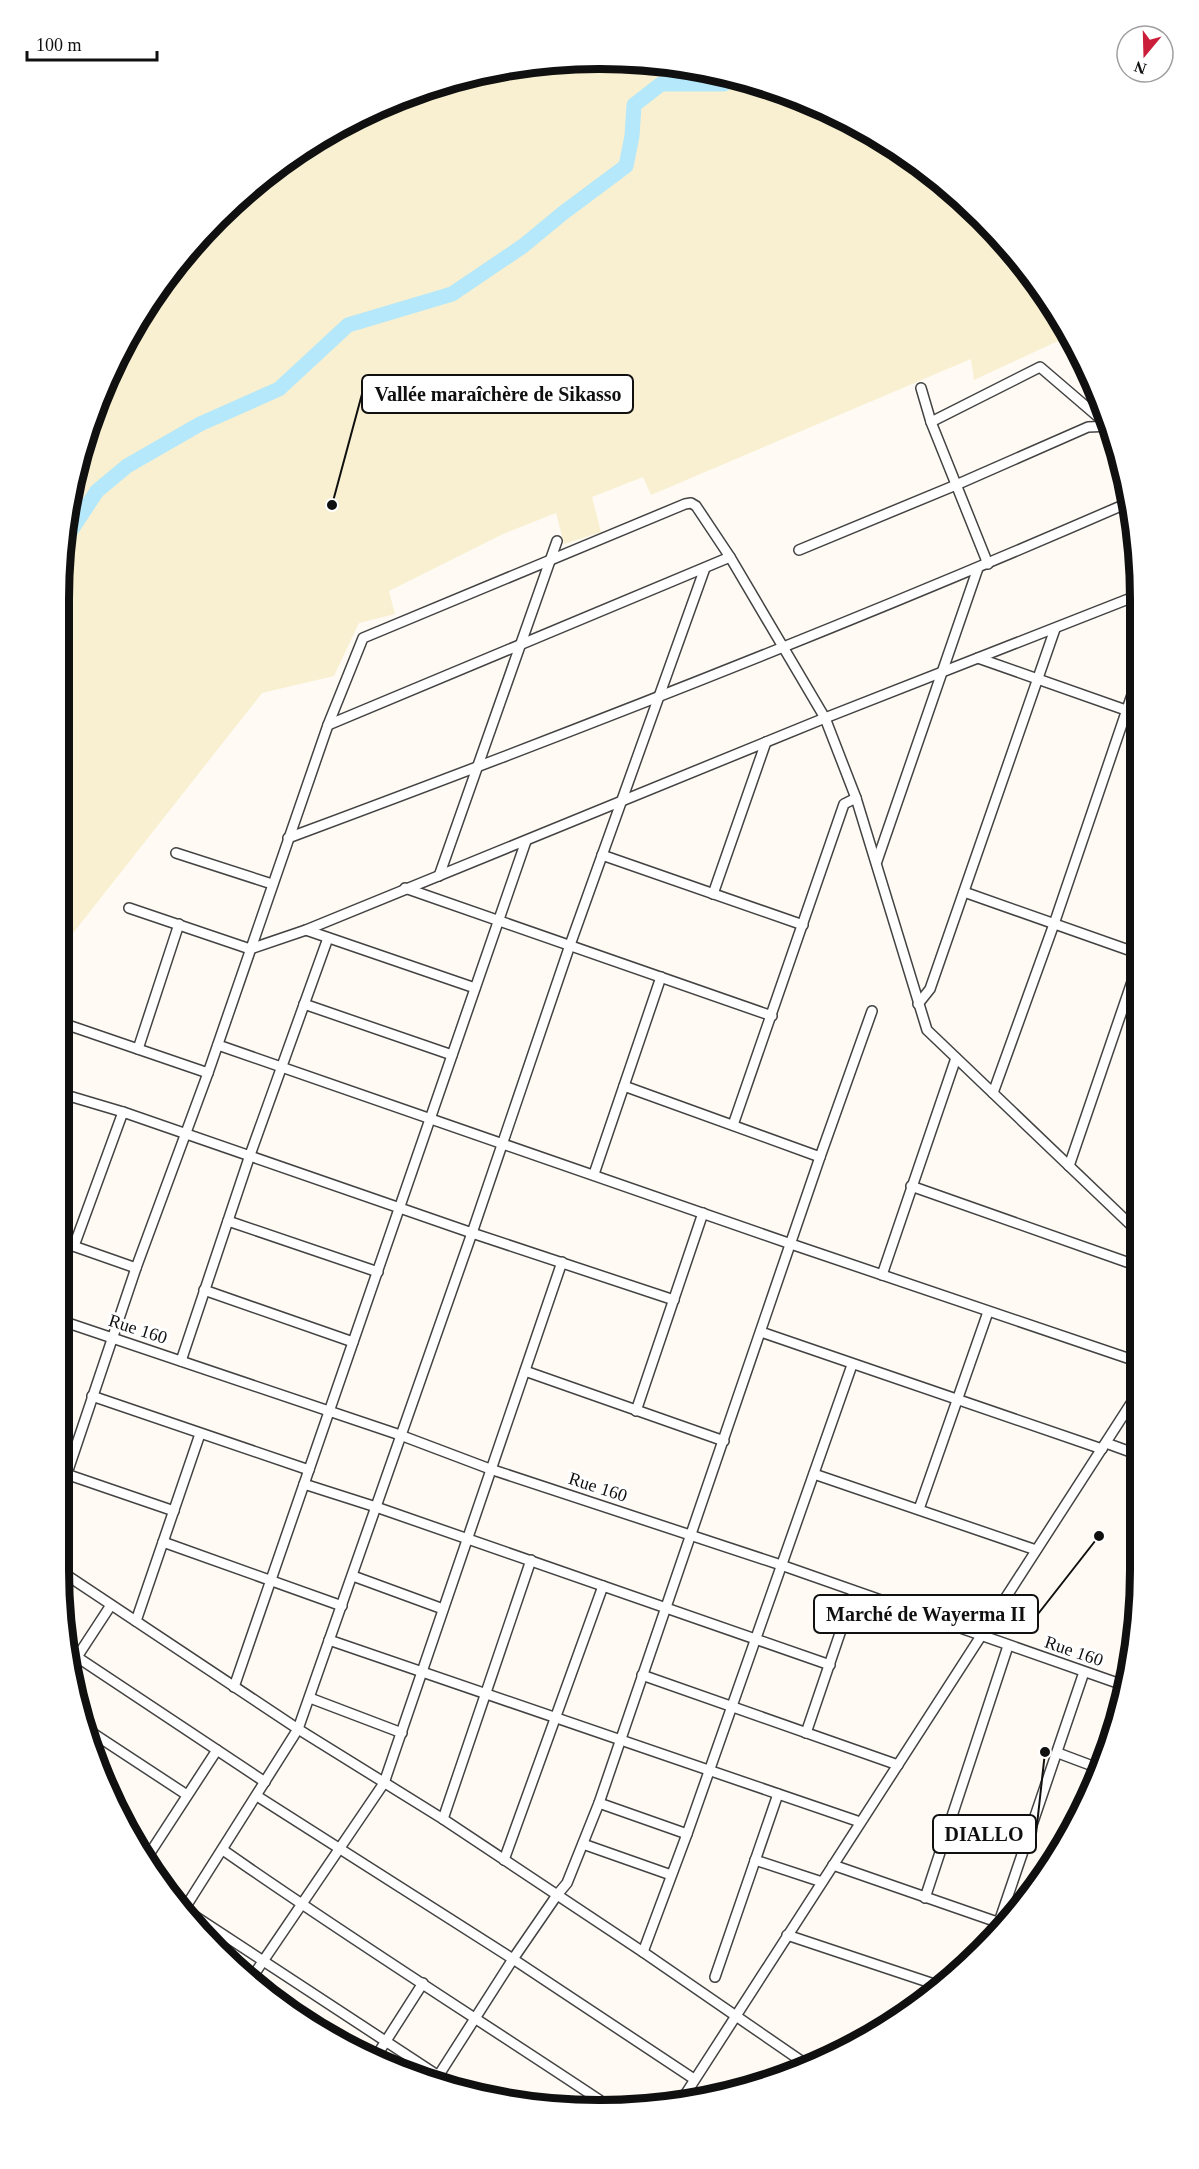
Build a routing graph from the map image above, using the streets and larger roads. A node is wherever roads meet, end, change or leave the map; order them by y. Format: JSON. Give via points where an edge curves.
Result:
{"nodes":[{"id":1,"x":921,"y":388,"type":"dead end"},
{"id":2,"x":1097,"y":414,"type":"edge"},
{"id":3,"x":931,"y":422,"type":"junction"},
{"id":4,"x":1101,"y":426,"type":"edge"},
{"id":5,"x":956,"y":485,"type":"junction"},
{"id":6,"x":1121,"y":506,"type":"edge"},
{"id":7,"x":556,"y":541,"type":"dead end"},
{"id":8,"x":799,"y":550,"type":"dead end"},
{"id":9,"x":730,"y":557,"type":"junction"},
{"id":10,"x":550,"y":560,"type":"junction"},
{"id":11,"x":988,"y":564,"type":"junction"},
{"id":12,"x":705,"y":568,"type":"junction"},
{"id":13,"x":978,"y":568,"type":"junction"},
{"id":14,"x":1130,"y":598,"type":"edge"},
{"id":15,"x":1055,"y":629,"type":"junction"},
{"id":16,"x":520,"y":645,"type":"junction"},
{"id":17,"x":784,"y":647,"type":"junction"},
{"id":18,"x":978,"y":658,"type":"junction"},
{"id":19,"x":940,"y":673,"type":"junction"},
{"id":20,"x":1037,"y":678,"type":"junction"},
{"id":21,"x":660,"y":696,"type":"junction"},
{"id":22,"x":1130,"y":711,"type":"edge"},
{"id":23,"x":1130,"y":717,"type":"edge"},
{"id":24,"x":825,"y":718,"type":"junction"},
{"id":25,"x":328,"y":725,"type":"junction"},
{"id":26,"x":766,"y":742,"type":"junction"},
{"id":27,"x":476,"y":768,"type":"junction"},
{"id":28,"x":856,"y":798,"type":"junction"},
{"id":29,"x":620,"y":802,"type":"junction"},
{"id":30,"x":288,"y":838,"type":"junction"},
{"id":31,"x":526,"y":841,"type":"junction"},
{"id":32,"x":176,"y":853,"type":"dead end"},
{"id":33,"x":602,"y":855,"type":"junction"},
{"id":34,"x":876,"y":861,"type":"junction"},
{"id":35,"x":439,"y":876,"type":"junction"},
{"id":36,"x":272,"y":885,"type":"junction"},
{"id":37,"x":405,"y":888,"type":"junction"},
{"id":38,"x":964,"y":892,"type":"junction"},
{"id":39,"x":713,"y":894,"type":"junction"},
{"id":40,"x":129,"y":908,"type":"dead end"},
{"id":41,"x":498,"y":920,"type":"junction"},
{"id":42,"x":179,"y":924,"type":"junction"},
{"id":43,"x":1054,"y":924,"type":"junction"},
{"id":44,"x":803,"y":925,"type":"junction"},
{"id":45,"x":306,"y":930,"type":"junction"},
{"id":46,"x":328,"y":938,"type":"junction"},
{"id":47,"x":570,"y":945,"type":"junction"},
{"id":48,"x":250,"y":949,"type":"junction"},
{"id":49,"x":1130,"y":951,"type":"edge"},
{"id":50,"x":661,"y":977,"type":"junction"},
{"id":51,"x":1130,"y":987,"type":"edge"},
{"id":52,"x":475,"y":988,"type":"junction"},
{"id":53,"x":304,"y":1004,"type":"junction"},
{"id":54,"x":918,"y":1004,"type":"junction"},
{"id":55,"x":872,"y":1011,"type":"dead end"},
{"id":56,"x":772,"y":1016,"type":"junction"},
{"id":57,"x":69,"y":1025,"type":"edge"},
{"id":58,"x":218,"y":1045,"type":"junction"},
{"id":59,"x":138,"y":1049,"type":"junction"},
{"id":60,"x":452,"y":1055,"type":"junction"},
{"id":61,"x":956,"y":1058,"type":"junction"},
{"id":62,"x":281,"y":1068,"type":"junction"},
{"id":63,"x":208,"y":1073,"type":"junction"},
{"id":64,"x":624,"y":1086,"type":"junction"},
{"id":65,"x":993,"y":1093,"type":"junction"},
{"id":66,"x":69,"y":1096,"type":"edge"},
{"id":67,"x":123,"y":1112,"type":"junction"},
{"id":68,"x":432,"y":1118,"type":"junction"},
{"id":69,"x":733,"y":1125,"type":"junction"},
{"id":70,"x":185,"y":1134,"type":"junction"},
{"id":71,"x":502,"y":1143,"type":"junction"},
{"id":72,"x":250,"y":1155,"type":"junction"},
{"id":73,"x":820,"y":1157,"type":"junction"},
{"id":74,"x":1069,"y":1166,"type":"junction"},
{"id":75,"x":594,"y":1174,"type":"junction"},
{"id":76,"x":911,"y":1186,"type":"junction"},
{"id":77,"x":400,"y":1207,"type":"junction"},
{"id":78,"x":703,"y":1214,"type":"junction"},
{"id":79,"x":228,"y":1221,"type":"junction"},
{"id":80,"x":1130,"y":1222,"type":"edge"},
{"id":81,"x":472,"y":1233,"type":"junction"},
{"id":82,"x":69,"y":1244,"type":"edge"},
{"id":83,"x":791,"y":1244,"type":"junction"},
{"id":84,"x":74,"y":1246,"type":"junction"},
{"id":85,"x":561,"y":1262,"type":"junction"},
{"id":86,"x":1130,"y":1263,"type":"edge"},
{"id":87,"x":136,"y":1268,"type":"junction"},
{"id":88,"x":378,"y":1272,"type":"junction"},
{"id":89,"x":882,"y":1275,"type":"junction"},
{"id":90,"x":204,"y":1290,"type":"junction"},
{"id":91,"x":674,"y":1300,"type":"junction"},
{"id":92,"x":988,"y":1312,"type":"junction"},
{"id":93,"x":69,"y":1324,"type":"edge"},
{"id":94,"x":760,"y":1332,"type":"junction"},
{"id":95,"x":112,"y":1338,"type":"junction"},
{"id":96,"x":353,"y":1342,"type":"junction"},
{"id":97,"x":1130,"y":1359,"type":"edge"},
{"id":98,"x":181,"y":1361,"type":"junction"},
{"id":99,"x":852,"y":1365,"type":"junction"},
{"id":100,"x":525,"y":1371,"type":"junction"},
{"id":101,"x":92,"y":1396,"type":"junction"},
{"id":102,"x":958,"y":1400,"type":"junction"},
{"id":103,"x":1130,"y":1405,"type":"edge"},
{"id":104,"x":636,"y":1411,"type":"junction"},
{"id":105,"x":330,"y":1412,"type":"junction"},
{"id":106,"x":200,"y":1434,"type":"junction"},
{"id":107,"x":400,"y":1436,"type":"junction"},
{"id":108,"x":724,"y":1441,"type":"junction"},
{"id":109,"x":1104,"y":1446,"type":"junction"},
{"id":110,"x":1130,"y":1453,"type":"edge"},
{"id":111,"x":69,"y":1465,"type":"edge"},
{"id":112,"x":490,"y":1469,"type":"junction"},
{"id":113,"x":309,"y":1470,"type":"junction"},
{"id":114,"x":814,"y":1474,"type":"junction"},
{"id":115,"x":69,"y":1475,"type":"edge"},
{"id":116,"x":304,"y":1484,"type":"junction"},
{"id":117,"x":376,"y":1507,"type":"junction"},
{"id":118,"x":919,"y":1509,"type":"junction"},
{"id":119,"x":174,"y":1511,"type":"junction"},
{"id":120,"x":691,"y":1535,"type":"junction"},
{"id":121,"x":468,"y":1539,"type":"junction"},
{"id":122,"x":163,"y":1542,"type":"junction"},
{"id":123,"x":1036,"y":1550,"type":"junction"},
{"id":124,"x":531,"y":1560,"type":"junction"},
{"id":125,"x":781,"y":1565,"type":"junction"},
{"id":126,"x":353,"y":1576,"type":"junction"},
{"id":127,"x":69,"y":1577,"type":"edge"},
{"id":128,"x":271,"y":1581,"type":"junction"},
{"id":129,"x":603,"y":1586,"type":"junction"},
{"id":130,"x":854,"y":1592,"type":"junction"},
{"id":131,"x":111,"y":1605,"type":"junction"},
{"id":132,"x":342,"y":1606,"type":"junction"},
{"id":133,"x":666,"y":1607,"type":"junction"},
{"id":134,"x":443,"y":1608,"type":"junction"},
{"id":135,"x":136,"y":1621,"type":"junction"},
{"id":136,"x":982,"y":1635,"type":"junction"},
{"id":137,"x":755,"y":1638,"type":"junction"},
{"id":138,"x":330,"y":1640,"type":"junction"},
{"id":139,"x":1008,"y":1646,"type":"junction"},
{"id":140,"x":77,"y":1657,"type":"edge"},
{"id":141,"x":77,"y":1660,"type":"edge"},
{"id":142,"x":830,"y":1665,"type":"junction"},
{"id":143,"x":422,"y":1671,"type":"junction"},
{"id":144,"x":1084,"y":1672,"type":"junction"},
{"id":145,"x":642,"y":1675,"type":"junction"},
{"id":146,"x":1118,"y":1683,"type":"edge"},
{"id":147,"x":234,"y":1688,"type":"junction"},
{"id":148,"x":485,"y":1693,"type":"junction"},
{"id":149,"x":310,"y":1698,"type":"junction"},
{"id":150,"x":732,"y":1707,"type":"junction"},
{"id":151,"x":556,"y":1717,"type":"junction"},
{"id":152,"x":298,"y":1729,"type":"junction"},
{"id":153,"x":402,"y":1733,"type":"junction"},
{"id":154,"x":806,"y":1733,"type":"junction"},
{"id":155,"x":97,"y":1739,"type":"edge"},
{"id":156,"x":620,"y":1740,"type":"junction"},
{"id":157,"x":217,"y":1750,"type":"junction"},
{"id":158,"x":1058,"y":1754,"type":"junction"},
{"id":159,"x":898,"y":1765,"type":"junction"},
{"id":160,"x":1093,"y":1766,"type":"edge"},
{"id":161,"x":709,"y":1770,"type":"junction"},
{"id":162,"x":265,"y":1782,"type":"junction"},
{"id":163,"x":384,"y":1783,"type":"junction"},
{"id":164,"x":778,"y":1794,"type":"junction"},
{"id":165,"x":187,"y":1796,"type":"junction"},
{"id":166,"x":256,"y":1796,"type":"junction"},
{"id":167,"x":599,"y":1803,"type":"junction"},
{"id":168,"x":442,"y":1819,"type":"junction"},
{"id":169,"x":860,"y":1822,"type":"junction"},
{"id":170,"x":687,"y":1834,"type":"junction"},
{"id":171,"x":583,"y":1844,"type":"junction"},
{"id":172,"x":339,"y":1849,"type":"junction"},
{"id":173,"x":222,"y":1850,"type":"junction"},
{"id":174,"x":151,"y":1852,"type":"edge"},
{"id":175,"x":504,"y":1860,"type":"junction"},
{"id":176,"x":755,"y":1860,"type":"junction"},
{"id":177,"x":833,"y":1865,"type":"junction"},
{"id":178,"x":671,"y":1875,"type":"junction"},
{"id":179,"x":822,"y":1882,"type":"junction"},
{"id":180,"x":557,"y":1895,"type":"junction"},
{"id":181,"x":926,"y":1898,"type":"junction"},
{"id":182,"x":188,"y":1903,"type":"edge"},
{"id":183,"x":301,"y":1905,"type":"junction"},
{"id":184,"x":1003,"y":1913,"type":"edge"},
{"id":185,"x":995,"y":1923,"type":"edge"},
{"id":186,"x":205,"y":1924,"type":"edge"},
{"id":187,"x":788,"y":1935,"type":"junction"},
{"id":188,"x":643,"y":1952,"type":"junction"},
{"id":189,"x":513,"y":1959,"type":"junction"},
{"id":190,"x":263,"y":1961,"type":"junction"},
{"id":191,"x":255,"y":1972,"type":"edge"},
{"id":192,"x":715,"y":1977,"type":"dead end"},
{"id":193,"x":423,"y":1983,"type":"junction"},
{"id":194,"x":931,"y":1983,"type":"edge"},
{"id":195,"x":736,"y":2015,"type":"junction"},
{"id":196,"x":475,"y":2017,"type":"junction"},
{"id":197,"x":386,"y":2040,"type":"junction"},
{"id":198,"x":379,"y":2052,"type":"edge"},
{"id":199,"x":801,"y":2061,"type":"edge"},
{"id":200,"x":427,"y":2071,"type":"edge"},
{"id":201,"x":438,"y":2075,"type":"edge"},
{"id":202,"x":694,"y":2079,"type":"junction"},
{"id":203,"x":685,"y":2093,"type":"edge"},
{"id":204,"x":599,"y":2100,"type":"edge"}],
"edges":[{"from":1,"to":3,"type":"street"},
{"from":2,"to":3,"type":"street","via":[[1040,367]]},
{"from":3,"to":5,"type":"street"},
{"from":4,"to":5,"type":"street","via":[[1088,427]]},
{"from":5,"to":8,"type":"street"},
{"from":5,"to":11,"type":"street"},
{"from":6,"to":11,"type":"street"},
{"from":7,"to":10,"type":"street"},
{"from":9,"to":10,"type":"street","via":[[691,503]]},
{"from":9,"to":12,"type":"street"},
{"from":9,"to":17,"type":"street"},
{"from":10,"to":16,"type":"street"},
{"from":10,"to":25,"type":"street","via":[[363,638]]},
{"from":11,"to":13,"type":"street"},
{"from":12,"to":16,"type":"street"},
{"from":12,"to":21,"type":"street"},
{"from":13,"to":17,"type":"street"},
{"from":13,"to":19,"type":"street"},
{"from":14,"to":15,"type":"street"},
{"from":15,"to":18,"type":"street"},
{"from":15,"to":20,"type":"street"},
{"from":16,"to":25,"type":"street"},
{"from":16,"to":27,"type":"street"},
{"from":17,"to":21,"type":"street"},
{"from":17,"to":24,"type":"street"},
{"from":18,"to":19,"type":"street"},
{"from":18,"to":20,"type":"street"},
{"from":19,"to":24,"type":"street"},
{"from":19,"to":34,"type":"street"},
{"from":20,"to":22,"type":"street"},
{"from":20,"to":38,"type":"street"},
{"from":21,"to":27,"type":"street"},
{"from":21,"to":29,"type":"street"},
{"from":23,"to":43,"type":"street"},
{"from":24,"to":26,"type":"street"},
{"from":24,"to":28,"type":"street"},
{"from":25,"to":30,"type":"street"},
{"from":26,"to":29,"type":"street"},
{"from":26,"to":39,"type":"street"},
{"from":27,"to":30,"type":"street"},
{"from":27,"to":35,"type":"street"},
{"from":28,"to":34,"type":"street"},
{"from":28,"to":44,"type":"street","via":[[844,804]]},
{"from":29,"to":31,"type":"street"},
{"from":29,"to":33,"type":"street"},
{"from":30,"to":36,"type":"street"},
{"from":31,"to":35,"type":"street"},
{"from":31,"to":41,"type":"street"},
{"from":32,"to":36,"type":"street"},
{"from":33,"to":39,"type":"street"},
{"from":33,"to":47,"type":"street"},
{"from":34,"to":54,"type":"street"},
{"from":35,"to":37,"type":"street"},
{"from":36,"to":48,"type":"street"},
{"from":37,"to":41,"type":"street"},
{"from":37,"to":45,"type":"street"},
{"from":38,"to":43,"type":"street"},
{"from":38,"to":54,"type":"street","via":[[930,989]]},
{"from":39,"to":44,"type":"street"},
{"from":40,"to":42,"type":"street"},
{"from":41,"to":47,"type":"street"},
{"from":41,"to":52,"type":"street"},
{"from":42,"to":48,"type":"street"},
{"from":42,"to":59,"type":"street"},
{"from":43,"to":49,"type":"street"},
{"from":43,"to":65,"type":"street"},
{"from":44,"to":56,"type":"street"},
{"from":45,"to":46,"type":"street"},
{"from":45,"to":48,"type":"street"},
{"from":46,"to":52,"type":"street"},
{"from":46,"to":53,"type":"street"},
{"from":47,"to":50,"type":"street"},
{"from":47,"to":71,"type":"street"},
{"from":48,"to":58,"type":"street"},
{"from":50,"to":56,"type":"street"},
{"from":50,"to":64,"type":"street"},
{"from":51,"to":74,"type":"street"},
{"from":52,"to":60,"type":"street"},
{"from":53,"to":60,"type":"street"},
{"from":53,"to":62,"type":"street"},
{"from":54,"to":61,"type":"street","via":[[927,1030]]},
{"from":55,"to":73,"type":"street"},
{"from":56,"to":69,"type":"street"},
{"from":57,"to":59,"type":"street"},
{"from":58,"to":62,"type":"street"},
{"from":58,"to":63,"type":"street"},
{"from":59,"to":63,"type":"street"},
{"from":60,"to":68,"type":"street"},
{"from":61,"to":65,"type":"street"},
{"from":61,"to":76,"type":"street"},
{"from":62,"to":68,"type":"street"},
{"from":62,"to":72,"type":"street"},
{"from":63,"to":70,"type":"street"},
{"from":64,"to":69,"type":"street"},
{"from":64,"to":75,"type":"street"},
{"from":65,"to":74,"type":"street"},
{"from":66,"to":67,"type":"street"},
{"from":67,"to":70,"type":"street"},
{"from":67,"to":84,"type":"street"},
{"from":68,"to":71,"type":"street"},
{"from":68,"to":77,"type":"street"},
{"from":69,"to":73,"type":"street"},
{"from":70,"to":72,"type":"street"},
{"from":70,"to":87,"type":"street"},
{"from":71,"to":75,"type":"street"},
{"from":71,"to":81,"type":"street"},
{"from":72,"to":77,"type":"street"},
{"from":72,"to":79,"type":"street"},
{"from":73,"to":83,"type":"street"},
{"from":74,"to":80,"type":"street"},
{"from":75,"to":78,"type":"street"},
{"from":76,"to":86,"type":"street"},
{"from":76,"to":89,"type":"street"},
{"from":77,"to":81,"type":"street"},
{"from":77,"to":88,"type":"street"},
{"from":78,"to":83,"type":"street"},
{"from":78,"to":91,"type":"street"},
{"from":79,"to":88,"type":"street"},
{"from":79,"to":90,"type":"street"},
{"from":81,"to":85,"type":"street"},
{"from":81,"to":107,"type":"street"},
{"from":82,"to":84,"type":"street"},
{"from":83,"to":89,"type":"street"},
{"from":83,"to":94,"type":"street"},
{"from":84,"to":87,"type":"street"},
{"from":85,"to":91,"type":"street"},
{"from":85,"to":100,"type":"street"},
{"from":87,"to":95,"type":"street"},
{"from":88,"to":96,"type":"street"},
{"from":89,"to":92,"type":"street"},
{"from":90,"to":96,"type":"street"},
{"from":90,"to":98,"type":"street"},
{"from":91,"to":104,"type":"street"},
{"from":92,"to":97,"type":"street"},
{"from":92,"to":102,"type":"street"},
{"from":93,"to":95,"type":"street","name":"Rue 160"},
{"from":94,"to":99,"type":"street"},
{"from":94,"to":108,"type":"street"},
{"from":95,"to":98,"type":"street","name":"Rue 160"},
{"from":95,"to":101,"type":"street"},
{"from":96,"to":105,"type":"street"},
{"from":98,"to":105,"type":"street","name":"Rue 160"},
{"from":99,"to":102,"type":"street"},
{"from":99,"to":114,"type":"street"},
{"from":100,"to":104,"type":"street"},
{"from":100,"to":112,"type":"street"},
{"from":101,"to":106,"type":"street"},
{"from":101,"to":111,"type":"street"},
{"from":102,"to":109,"type":"street"},
{"from":102,"to":118,"type":"street"},
{"from":103,"to":109,"type":"street"},
{"from":104,"to":108,"type":"street"},
{"from":105,"to":107,"type":"street","name":"Rue 160"},
{"from":105,"to":113,"type":"street"},
{"from":106,"to":113,"type":"street"},
{"from":106,"to":119,"type":"street"},
{"from":107,"to":112,"type":"street","name":"Rue 160"},
{"from":107,"to":117,"type":"street"},
{"from":108,"to":120,"type":"street"},
{"from":109,"to":110,"type":"street"},
{"from":109,"to":123,"type":"street"},
{"from":112,"to":120,"type":"street","name":"Rue 160"},
{"from":112,"to":121,"type":"street"},
{"from":113,"to":116,"type":"street"},
{"from":114,"to":118,"type":"street"},
{"from":114,"to":125,"type":"street"},
{"from":115,"to":119,"type":"street"},
{"from":116,"to":117,"type":"street"},
{"from":116,"to":128,"type":"street"},
{"from":117,"to":121,"type":"street"},
{"from":117,"to":126,"type":"street"},
{"from":118,"to":123,"type":"street"},
{"from":119,"to":122,"type":"street"},
{"from":120,"to":125,"type":"street","name":"Rue 160"},
{"from":120,"to":133,"type":"street"},
{"from":121,"to":124,"type":"street"},
{"from":121,"to":134,"type":"street"},
{"from":122,"to":128,"type":"street"},
{"from":122,"to":135,"type":"street"},
{"from":123,"to":136,"type":"street"},
{"from":124,"to":129,"type":"street"},
{"from":124,"to":148,"type":"street"},
{"from":125,"to":130,"type":"street","name":"Rue 160"},
{"from":125,"to":137,"type":"street"},
{"from":126,"to":132,"type":"street"},
{"from":126,"to":134,"type":"street"},
{"from":127,"to":131,"type":"street"},
{"from":128,"to":132,"type":"street"},
{"from":128,"to":147,"type":"street"},
{"from":129,"to":133,"type":"street"},
{"from":129,"to":151,"type":"street"},
{"from":130,"to":136,"type":"street","name":"Rue 160"},
{"from":130,"to":142,"type":"street"},
{"from":131,"to":135,"type":"street"},
{"from":131,"to":140,"type":"street"},
{"from":132,"to":138,"type":"street"},
{"from":133,"to":137,"type":"street"},
{"from":133,"to":145,"type":"street"},
{"from":134,"to":143,"type":"street"},
{"from":135,"to":147,"type":"street"},
{"from":136,"to":139,"type":"street","name":"Rue 160"},
{"from":136,"to":159,"type":"street"},
{"from":137,"to":142,"type":"street"},
{"from":137,"to":150,"type":"street"},
{"from":138,"to":143,"type":"street"},
{"from":138,"to":149,"type":"street"},
{"from":139,"to":144,"type":"street","name":"Rue 160"},
{"from":139,"to":181,"type":"street"},
{"from":141,"to":157,"type":"street"},
{"from":142,"to":154,"type":"street"},
{"from":143,"to":148,"type":"street"},
{"from":143,"to":153,"type":"street"},
{"from":144,"to":146,"type":"street","name":"Rue 160"},
{"from":144,"to":158,"type":"street"},
{"from":145,"to":150,"type":"street"},
{"from":145,"to":156,"type":"street"},
{"from":147,"to":152,"type":"street"},
{"from":148,"to":151,"type":"street"},
{"from":148,"to":168,"type":"street"},
{"from":149,"to":152,"type":"street"},
{"from":149,"to":153,"type":"street"},
{"from":150,"to":154,"type":"street"},
{"from":150,"to":161,"type":"street"},
{"from":151,"to":156,"type":"street"},
{"from":151,"to":175,"type":"street"},
{"from":152,"to":162,"type":"street"},
{"from":152,"to":163,"type":"street"},
{"from":153,"to":163,"type":"street"},
{"from":154,"to":159,"type":"street"},
{"from":155,"to":165,"type":"street"},
{"from":156,"to":161,"type":"street"},
{"from":156,"to":167,"type":"street"},
{"from":157,"to":162,"type":"street"},
{"from":157,"to":165,"type":"street"},
{"from":158,"to":160,"type":"street"},
{"from":158,"to":184,"type":"street"},
{"from":159,"to":169,"type":"street"},
{"from":161,"to":164,"type":"street"},
{"from":161,"to":170,"type":"street"},
{"from":162,"to":166,"type":"street"},
{"from":163,"to":168,"type":"street"},
{"from":163,"to":172,"type":"street"},
{"from":164,"to":169,"type":"street"},
{"from":164,"to":176,"type":"street"},
{"from":165,"to":174,"type":"street"},
{"from":166,"to":172,"type":"street"},
{"from":166,"to":173,"type":"street"},
{"from":167,"to":170,"type":"street"},
{"from":167,"to":171,"type":"street"},
{"from":168,"to":175,"type":"street"},
{"from":169,"to":177,"type":"street"},
{"from":170,"to":178,"type":"street"},
{"from":171,"to":178,"type":"street"},
{"from":171,"to":180,"type":"street","via":[[567,1883]]},
{"from":172,"to":183,"type":"street"},
{"from":172,"to":189,"type":"street"},
{"from":173,"to":182,"type":"street"},
{"from":173,"to":183,"type":"street"},
{"from":175,"to":180,"type":"street"},
{"from":176,"to":179,"type":"street"},
{"from":176,"to":192,"type":"street"},
{"from":177,"to":179,"type":"street"},
{"from":177,"to":181,"type":"street"},
{"from":178,"to":188,"type":"street"},
{"from":179,"to":187,"type":"street"},
{"from":180,"to":188,"type":"street"},
{"from":180,"to":189,"type":"street"},
{"from":181,"to":185,"type":"street"},
{"from":183,"to":190,"type":"street"},
{"from":183,"to":193,"type":"street"},
{"from":186,"to":190,"type":"street"},
{"from":187,"to":194,"type":"street"},
{"from":187,"to":195,"type":"street"},
{"from":188,"to":195,"type":"street"},
{"from":189,"to":196,"type":"street"},
{"from":189,"to":202,"type":"street"},
{"from":190,"to":191,"type":"street"},
{"from":190,"to":197,"type":"street"},
{"from":193,"to":196,"type":"street"},
{"from":193,"to":197,"type":"street"},
{"from":195,"to":199,"type":"street"},
{"from":195,"to":202,"type":"street"},
{"from":196,"to":201,"type":"street"},
{"from":196,"to":204,"type":"street"},
{"from":197,"to":198,"type":"street"},
{"from":197,"to":200,"type":"street"},
{"from":202,"to":203,"type":"street"}]}
